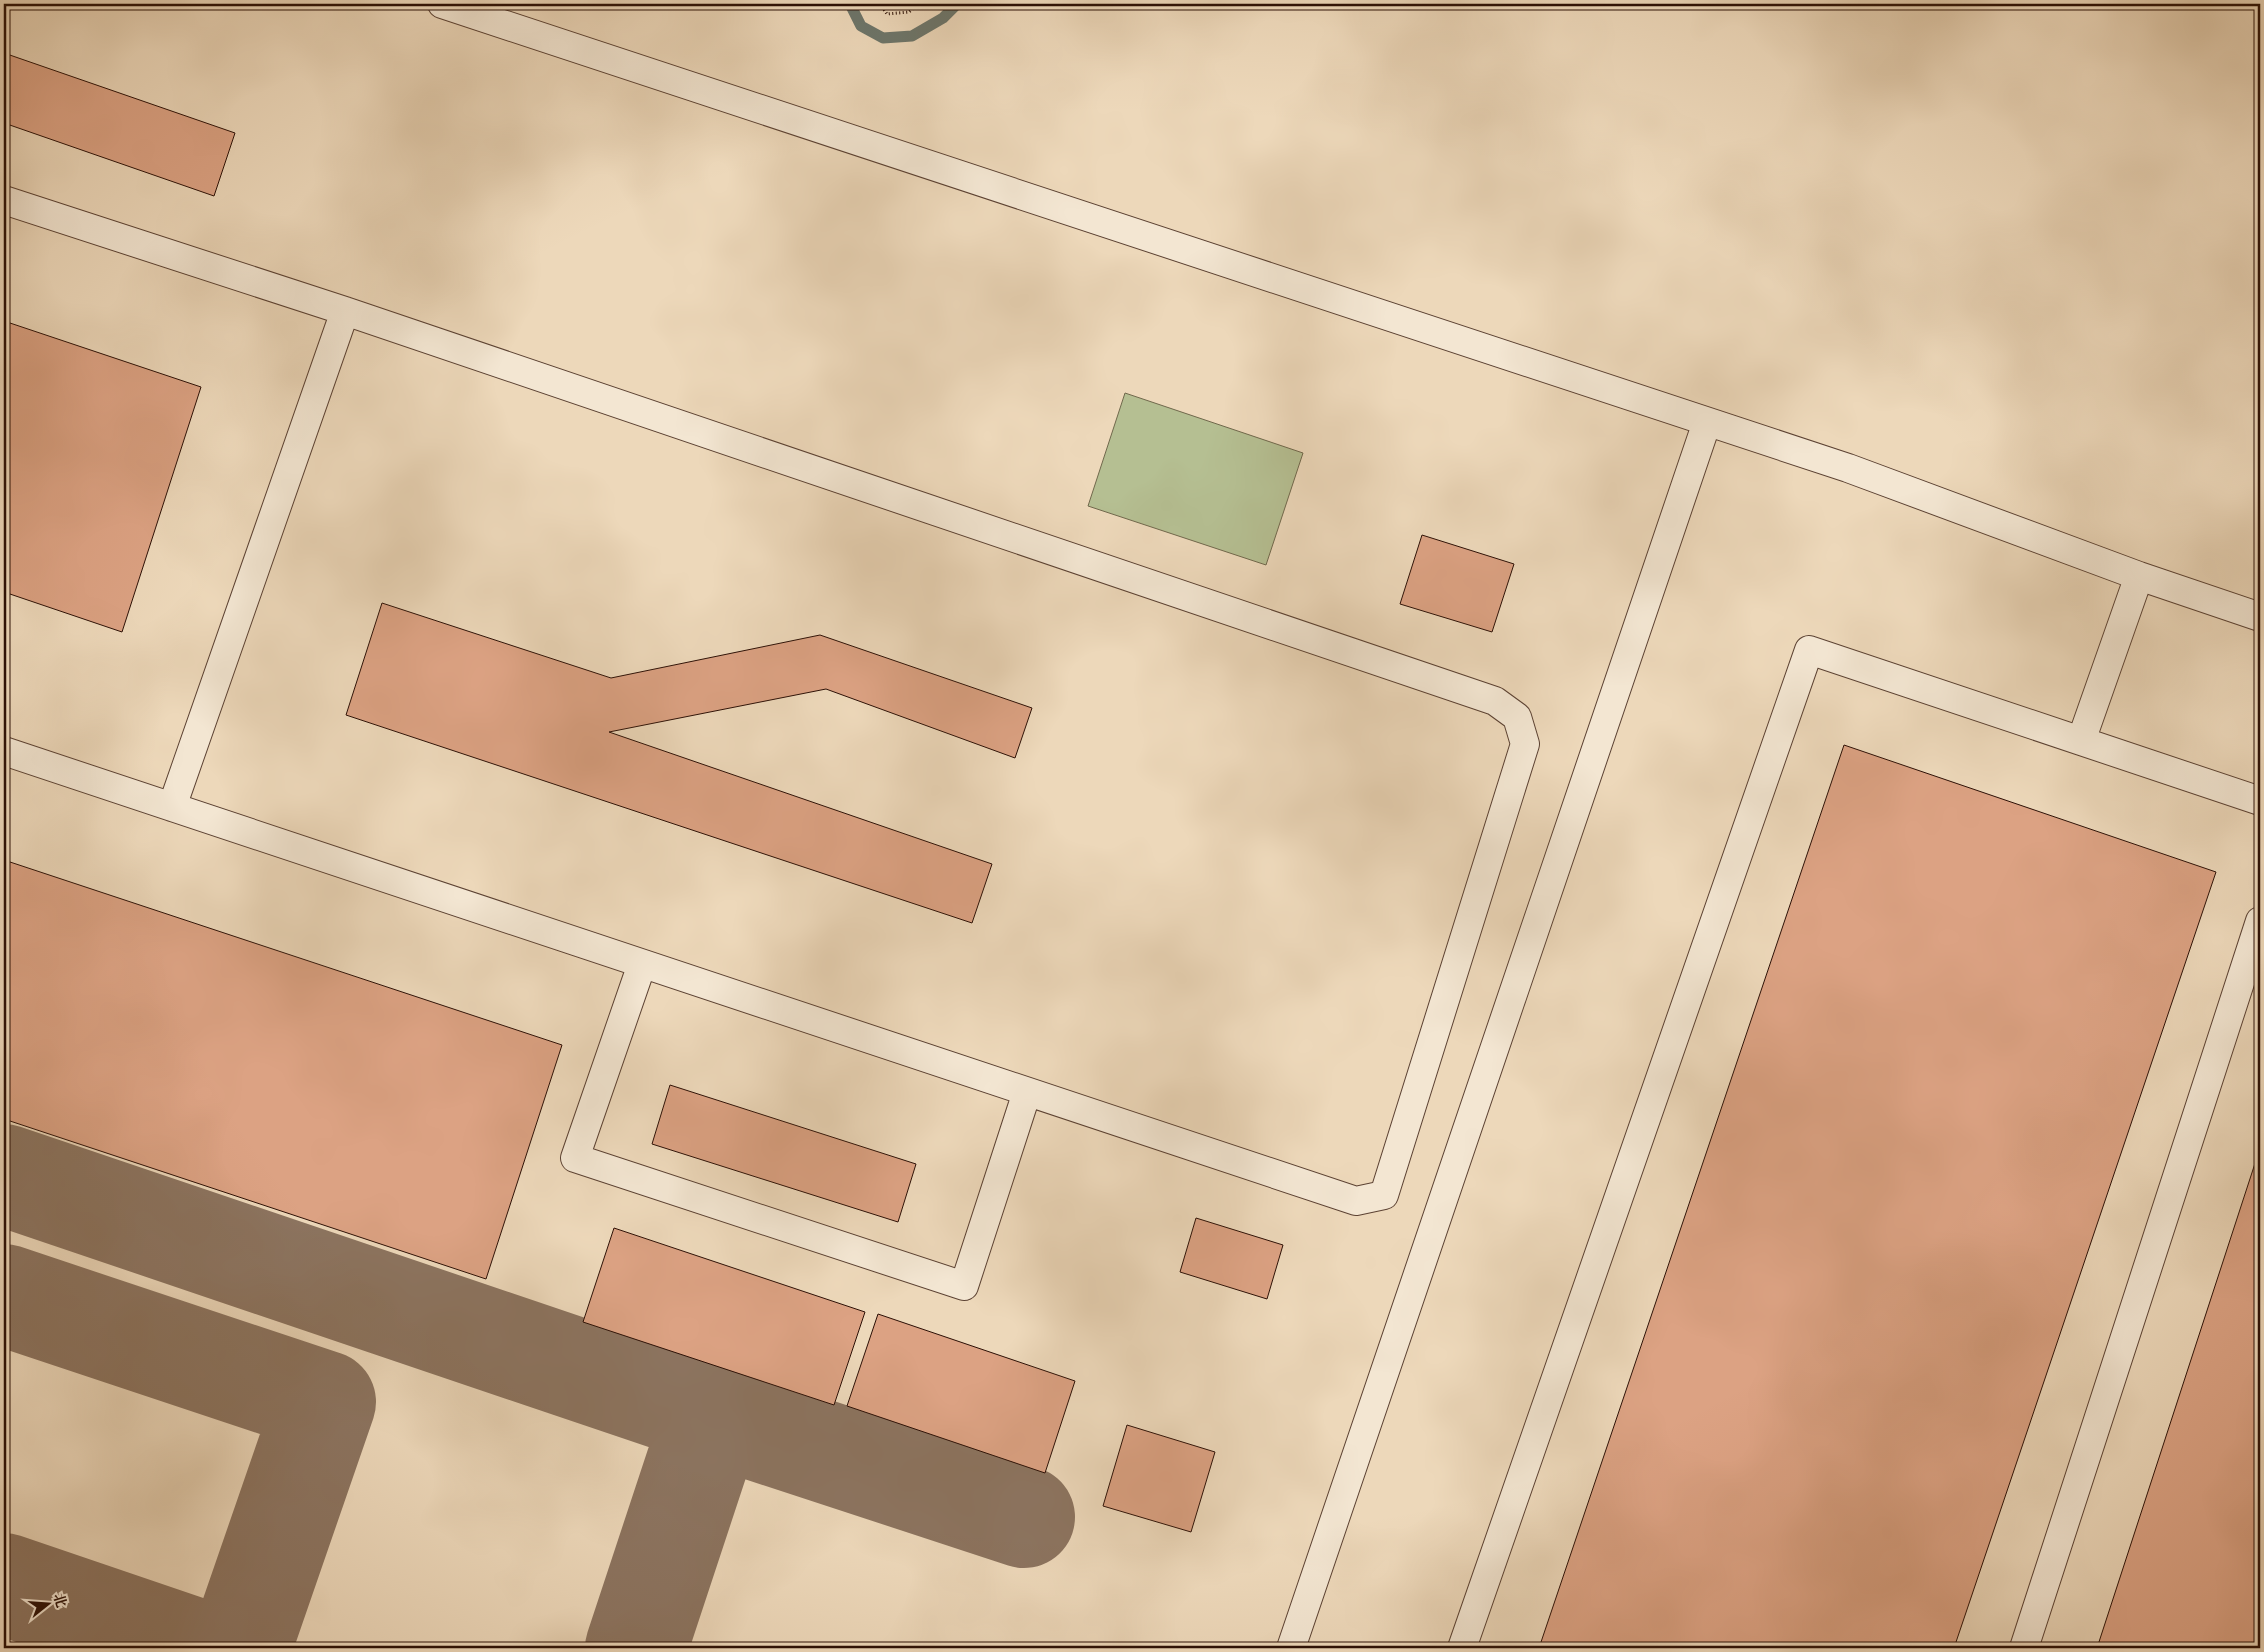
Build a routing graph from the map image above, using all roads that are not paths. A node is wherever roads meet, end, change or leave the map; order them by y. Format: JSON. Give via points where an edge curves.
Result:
{"nodes":[{"id":1,"x":442,"y":4,"type":"edge"},
{"id":2,"x":4,"y":200,"type":"edge"},
{"id":3,"x":345,"y":311,"type":"junction"},
{"id":4,"x":1707,"y":422,"type":"junction"},
{"id":5,"x":2139,"y":576,"type":"junction"},
{"id":6,"x":2260,"y":617,"type":"edge"},
{"id":7,"x":2081,"y":741,"type":"junction"},
{"id":8,"x":4,"y":752,"type":"edge"},
{"id":9,"x":2260,"y":801,"type":"edge"},
{"id":10,"x":172,"y":807,"type":"junction"},
{"id":11,"x":2260,"y":921,"type":"edge"},
{"id":12,"x":642,"y":964,"type":"junction"},
{"id":13,"x":1027,"y":1092,"type":"junction"},
{"id":14,"x":1291,"y":1648,"type":"edge"},
{"id":15,"x":1462,"y":1648,"type":"edge"},
{"id":16,"x":2024,"y":1648,"type":"edge"}],
"edges":[{"from":1,"to":4,"type":"lane"},
{"from":2,"to":3,"type":"lane"},
{"from":3,"to":10,"type":"lane"},
{"from":3,"to":13,"type":"lane","via":[[1485,697],[1517,717],[1525,744],[1384,1195],[1356,1201]]},
{"from":4,"to":5,"type":"lane","via":[[1848,468]]},
{"from":4,"to":14,"type":"lane"},
{"from":5,"to":6,"type":"lane"},
{"from":5,"to":7,"type":"lane"},
{"from":7,"to":9,"type":"lane"},
{"from":7,"to":15,"type":"lane","via":[[1809,650]]},
{"from":8,"to":10,"type":"lane"},
{"from":10,"to":12,"type":"lane"},
{"from":11,"to":16,"type":"lane"},
{"from":12,"to":13,"type":"lane"},
{"from":12,"to":13,"type":"lane","via":[[575,1158],[964,1286]]}]}
